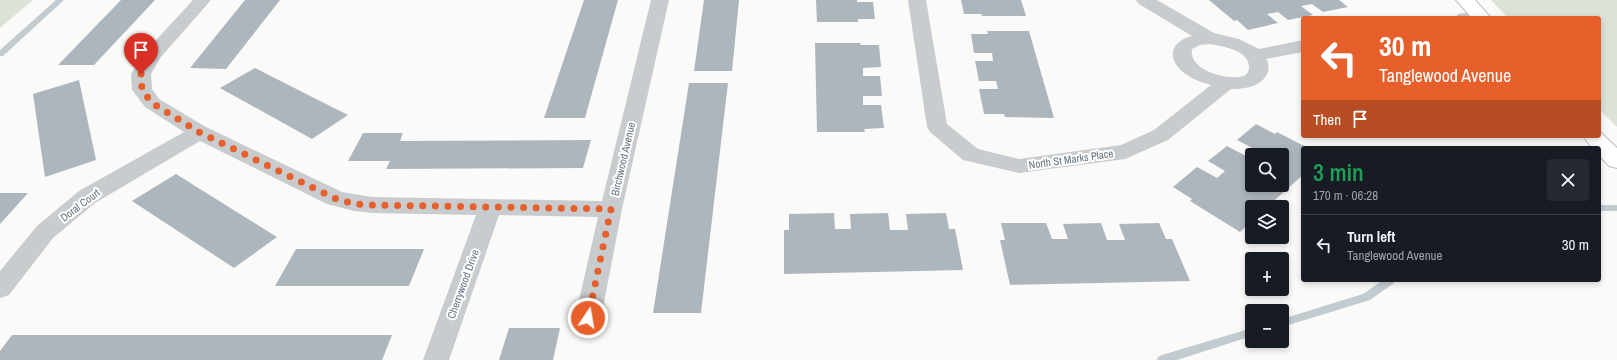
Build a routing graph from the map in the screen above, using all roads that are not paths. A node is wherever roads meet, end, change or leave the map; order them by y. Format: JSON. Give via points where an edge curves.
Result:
{"nodes":[{"id":1,"x":202,"y":0,"type":"edge"},
{"id":2,"x":660,"y":0,"type":"edge"},
{"id":3,"x":916,"y":0,"type":"edge"},
{"id":4,"x":1145,"y":0,"type":"edge"},
{"id":5,"x":1465,"y":0,"type":"edge"},
{"id":6,"x":1474,"y":16,"type":"edge"},
{"id":7,"x":1209,"y":38,"type":"junction"},
{"id":8,"x":1301,"y":46,"type":"edge"},
{"id":9,"x":1254,"y":56,"type":"junction"},
{"id":10,"x":1226,"y":82,"type":"junction"},
{"id":11,"x":199,"y":132,"type":"junction"},
{"id":12,"x":1595,"y":138,"type":"edge"},
{"id":13,"x":1617,"y":161,"type":"edge"},
{"id":14,"x":490,"y":208,"type":"junction"},
{"id":15,"x":611,"y":209,"type":"junction"},
{"id":16,"x":0,"y":288,"type":"edge"},
{"id":17,"x":588,"y":318,"type":"dead end"},
{"id":18,"x":436,"y":360,"type":"edge"}],
"edges":[{"from":1,"to":11,"type":"street","via":[[154,54],[141,74],[142,90],[152,103]]},
{"from":2,"to":15,"type":"street","name":"Birchwood Avenue"},
{"from":3,"to":10,"type":"street","name":"North St Marks Place","via":[[937,127],[971,155],[1019,166],[1125,152],[1161,135]]},
{"from":4,"to":7,"type":"street"},
{"from":5,"to":6,"type":"main road"},
{"from":7,"to":9,"type":"street","via":[[1235,43]]},
{"from":7,"to":10,"type":"street","via":[[1189,42],[1181,54],[1190,69],[1200,75]]},
{"from":8,"to":9,"type":"street"},
{"from":9,"to":10,"type":"street","via":[[1260,70],[1256,76],[1238,83]]},
{"from":11,"to":14,"type":"street","via":[[334,198],[354,204]]},
{"from":11,"to":16,"type":"street","name":"Doral Court","via":[[87,197],[45,232]]},
{"from":12,"to":13,"type":"main road"},
{"from":14,"to":15,"type":"street"},
{"from":14,"to":18,"type":"street","name":"Cherrywood Drive"},
{"from":15,"to":17,"type":"street","name":"Birchwood Avenue"}]}
